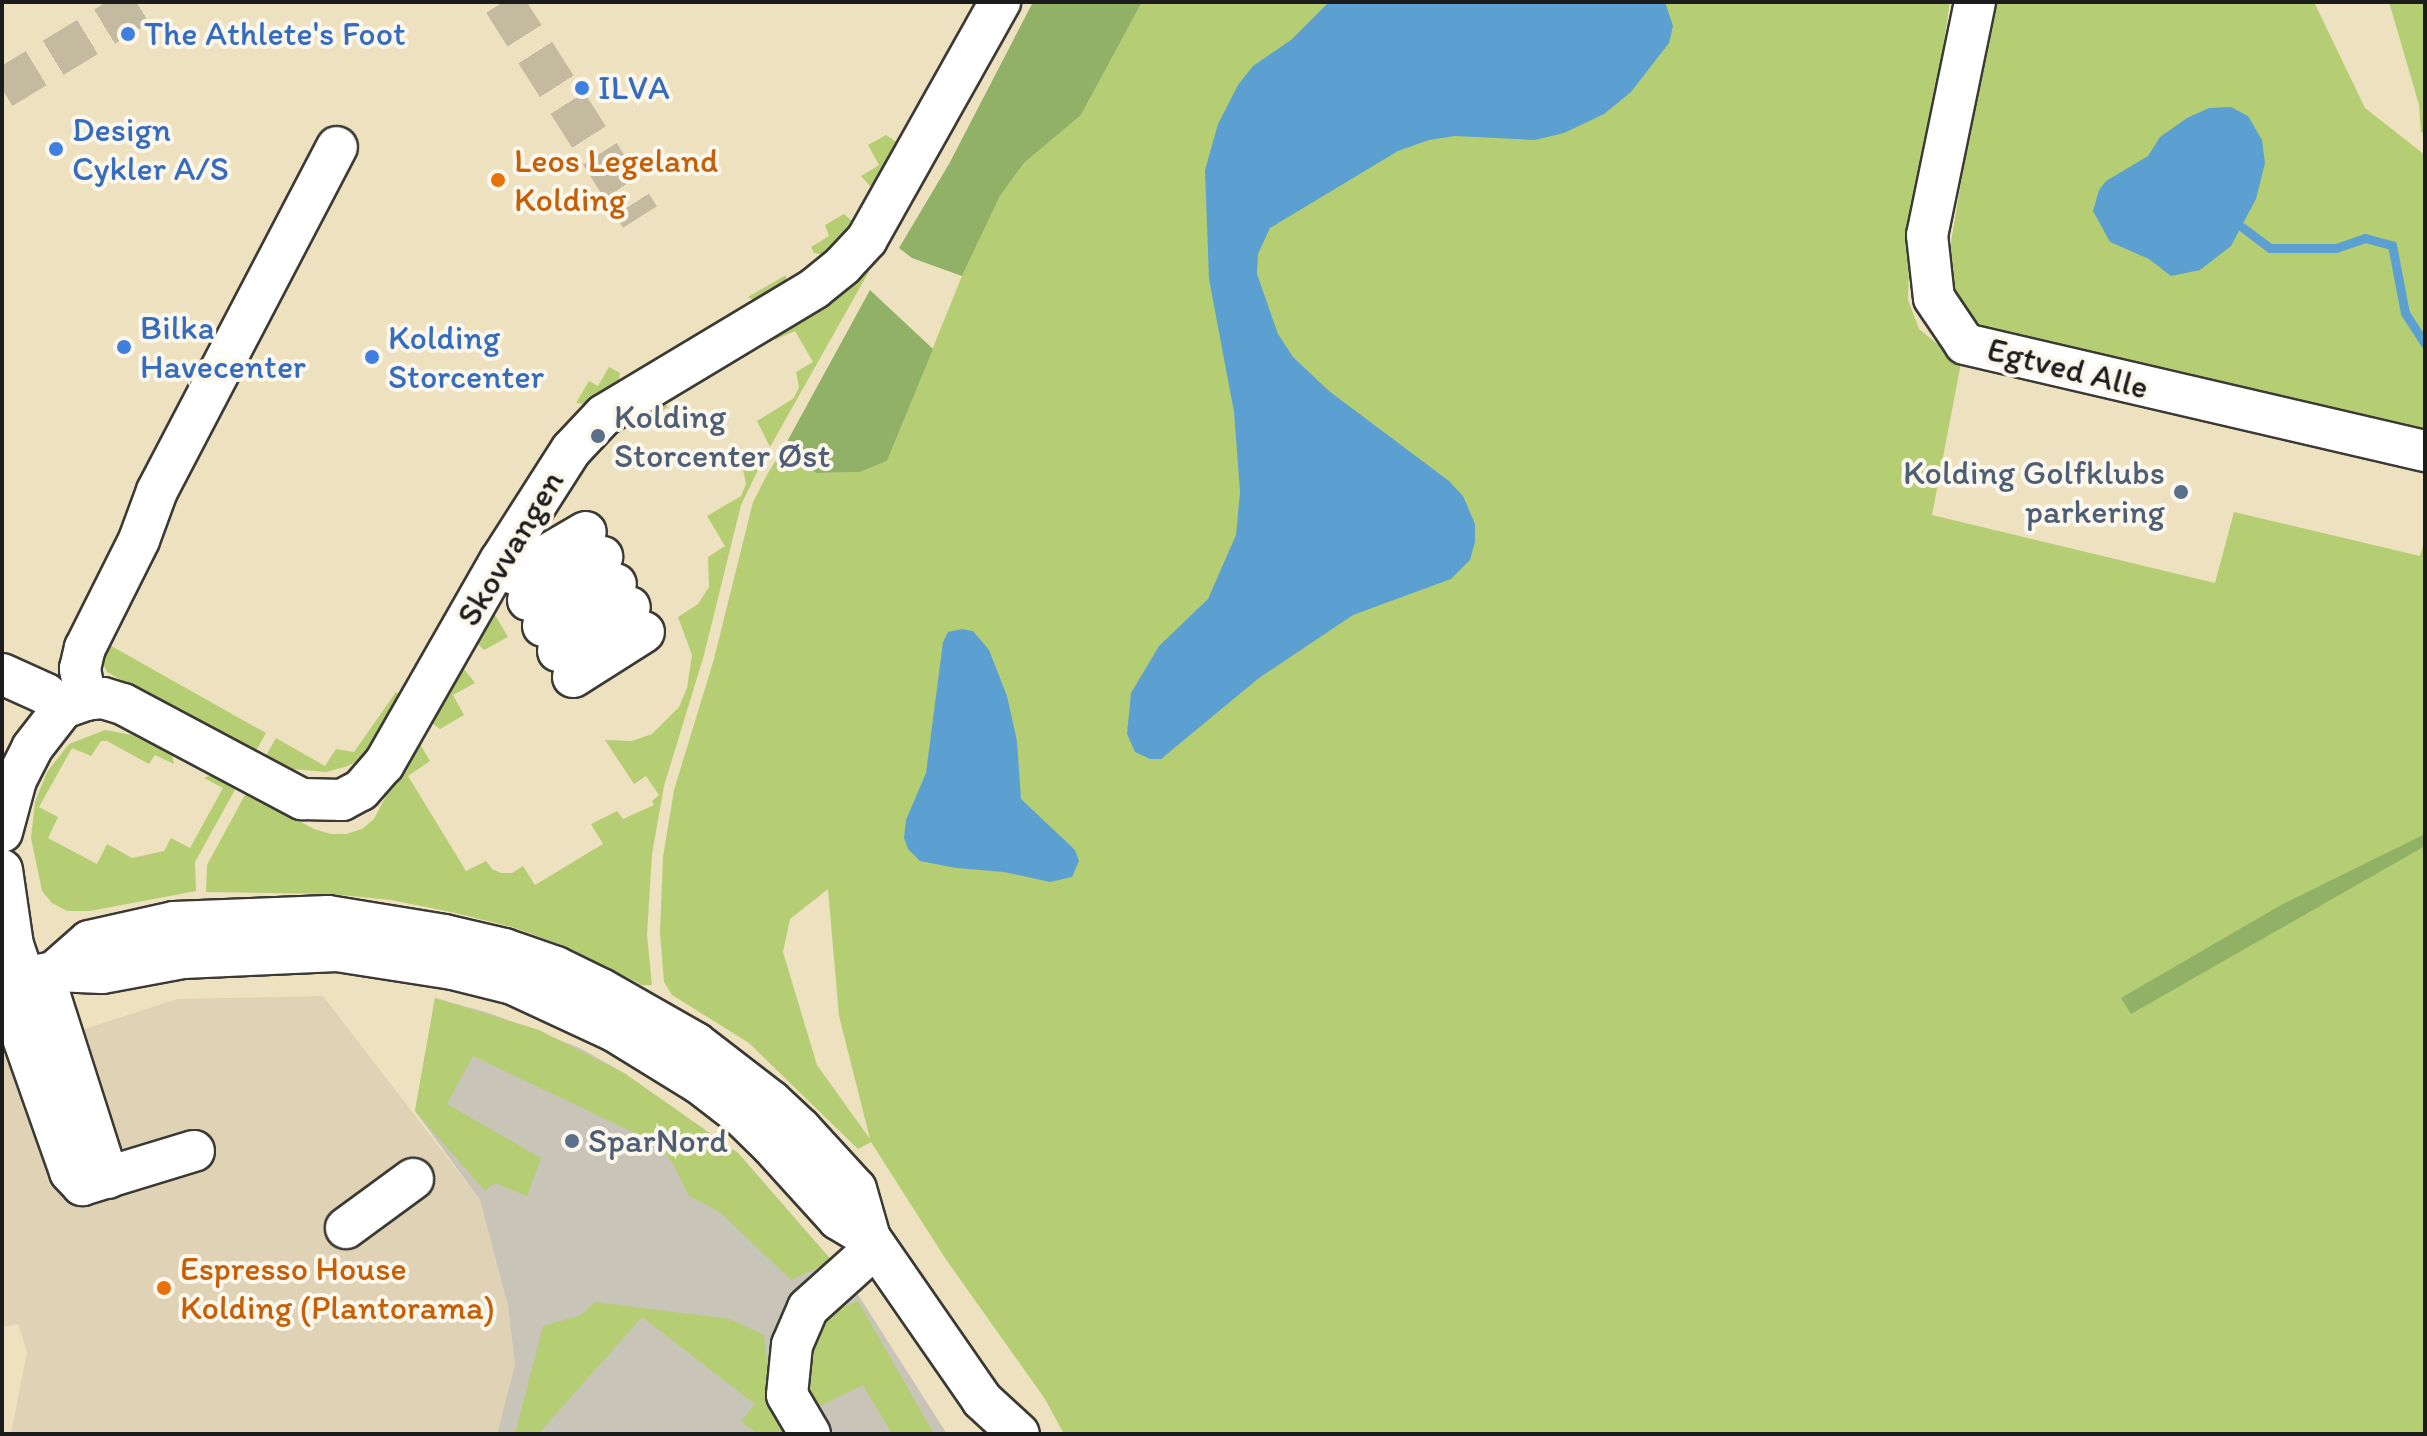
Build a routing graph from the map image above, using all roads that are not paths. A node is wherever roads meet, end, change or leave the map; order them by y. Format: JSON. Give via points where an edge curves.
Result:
{"nodes":[{"id":1,"x":1000,"y":2,"type":"edge"},
{"id":2,"x":1975,"y":2,"type":"edge"},
{"id":3,"x":337,"y":147,"type":"dead end"},
{"id":4,"x":2425,"y":451,"type":"edge"},
{"id":5,"x":619,"y":589,"type":"junction"},
{"id":6,"x":547,"y":632,"type":"junction"},
{"id":7,"x":2,"y":674,"type":"edge"},
{"id":8,"x":74,"y":704,"type":"junction"},
{"id":9,"x":2,"y":832,"type":"edge"},
{"id":10,"x":2,"y":870,"type":"edge"},
{"id":11,"x":26,"y":980,"type":"edge"},
{"id":12,"x":194,"y":1151,"type":"dead end"},
{"id":13,"x":108,"y":1178,"type":"junction"},
{"id":14,"x":413,"y":1179,"type":"dead end"},
{"id":15,"x":346,"y":1228,"type":"dead end"},
{"id":16,"x":873,"y":1243,"type":"junction"},
{"id":17,"x":988,"y":1417,"type":"edge"},
{"id":18,"x":810,"y":1434,"type":"edge"},
{"id":19,"x":1019,"y":1434,"type":"edge"}],
"edges":[{"from":1,"to":8,"type":"street","name":"Skovvangen","via":[[867,239],[843,265],[815,288],[604,415],[571,450],[500,561],[384,764],[361,790],[342,800],[302,799],[123,704],[103,698]]},
{"from":2,"to":4,"type":"street","name":"Egtved Alle","via":[[1927,235],[1934,298],[1965,344]]},
{"from":3,"to":8,"type":"street","via":[[157,491],[139,540],[85,648]]},
{"from":5,"to":6,"type":"street"},
{"from":5,"to":6,"type":"street"},
{"from":5,"to":6,"type":"street"},
{"from":7,"to":8,"type":"street"},
{"from":8,"to":9,"type":"street","via":[[32,748],[16,780]]},
{"from":10,"to":11,"type":"street","via":[[13,945]]},
{"from":11,"to":13,"type":"street"},
{"from":11,"to":13,"type":"street","via":[[54,1131],[70,1172],[82,1185]]},
{"from":11,"to":16,"type":"street","via":[[89,941],[174,922],[328,916],[504,949],[556,967],[638,1008],[737,1073],[801,1129],[856,1189]]},
{"from":12,"to":13,"type":"street"},
{"from":14,"to":15,"type":"street"},
{"from":16,"to":17,"type":"street"},
{"from":16,"to":18,"type":"street","via":[[808,1308],[792,1345],[787,1395]]},
{"from":17,"to":19,"type":"street"}]}
